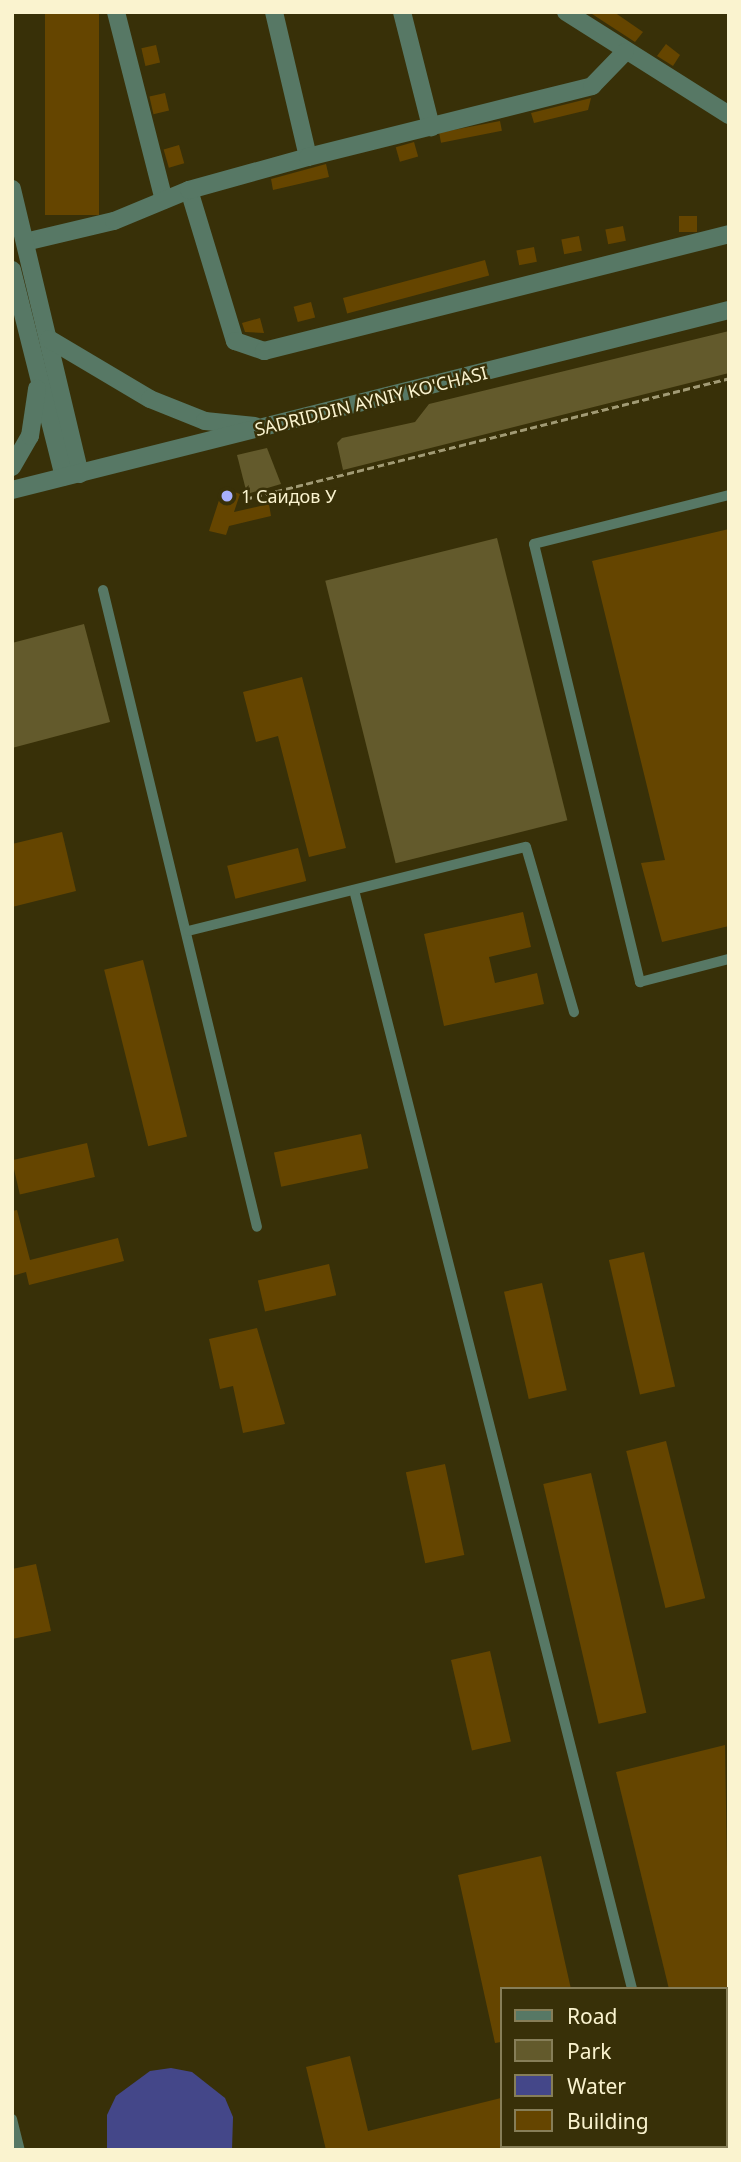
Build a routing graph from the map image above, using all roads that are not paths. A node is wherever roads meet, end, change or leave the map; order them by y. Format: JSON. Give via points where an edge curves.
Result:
{"nodes":[{"id":1,"x":116,"y":12,"type":"edge"},
{"id":2,"x":274,"y":12,"type":"edge"},
{"id":3,"x":402,"y":12,"type":"edge"},
{"id":4,"x":566,"y":12,"type":"edge"},
{"id":5,"x":625,"y":52,"type":"junction"},
{"id":6,"x":729,"y":115,"type":"edge"},
{"id":7,"x":431,"y":127,"type":"junction"},
{"id":8,"x":308,"y":157,"type":"junction"},
{"id":9,"x":12,"y":189,"type":"edge"},
{"id":10,"x":189,"y":190,"type":"junction"},
{"id":11,"x":164,"y":200,"type":"junction"},
{"id":12,"x":729,"y":234,"type":"edge"},
{"id":13,"x":25,"y":242,"type":"junction"},
{"id":14,"x":12,"y":270,"type":"edge"},
{"id":15,"x":729,"y":310,"type":"edge"},
{"id":16,"x":49,"y":339,"type":"junction"},
{"id":17,"x":38,"y":375,"type":"junction"},
{"id":18,"x":266,"y":427,"type":"junction"},
{"id":19,"x":12,"y":467,"type":"edge"},
{"id":20,"x":72,"y":476,"type":"junction"},
{"id":21,"x":12,"y":490,"type":"edge"},
{"id":22,"x":729,"y":495,"type":"edge"},
{"id":23,"x":103,"y":590,"type":"dead end"},
{"id":24,"x":354,"y":890,"type":"junction"},
{"id":25,"x":188,"y":931,"type":"junction"},
{"id":26,"x":729,"y":958,"type":"edge"},
{"id":27,"x":574,"y":1012,"type":"dead end"},
{"id":28,"x":257,"y":1227,"type":"dead end"},
{"id":29,"x":631,"y":1987,"type":"edge"},
{"id":30,"x":12,"y":2119,"type":"edge"},
{"id":31,"x":20,"y":2150,"type":"edge"}],
"edges":[{"from":1,"to":11,"type":"street"},
{"from":2,"to":8,"type":"street"},
{"from":3,"to":7,"type":"street"},
{"from":4,"to":5,"type":"street"},
{"from":5,"to":6,"type":"street"},
{"from":5,"to":7,"type":"street","via":[[592,86]]},
{"from":7,"to":8,"type":"street"},
{"from":8,"to":10,"type":"street"},
{"from":9,"to":13,"type":"street"},
{"from":10,"to":11,"type":"street"},
{"from":10,"to":12,"type":"street","via":[[235,341],[264,351]]},
{"from":11,"to":13,"type":"street","via":[[114,221]]},
{"from":13,"to":16,"type":"street"},
{"from":14,"to":17,"type":"street"},
{"from":15,"to":18,"type":"street","name":"SADRIDDIN AYNIY KO'CHASI"},
{"from":16,"to":18,"type":"street","via":[[183,412]]},
{"from":16,"to":20,"type":"street"},
{"from":17,"to":19,"type":"street","via":[[30,436]]},
{"from":17,"to":20,"type":"street"},
{"from":18,"to":20,"type":"street","name":"SADRIDDIN AYNIY KO'CHASI"},
{"from":20,"to":21,"type":"street","name":"SADRIDDIN AYNIY KO'CHASI"},
{"from":22,"to":26,"type":"lane","via":[[534,544],[640,982]]},
{"from":23,"to":25,"type":"lane"},
{"from":24,"to":25,"type":"lane"},
{"from":24,"to":27,"type":"lane","via":[[526,847]]},
{"from":24,"to":29,"type":"lane"},
{"from":25,"to":28,"type":"lane"},
{"from":30,"to":31,"type":"lane"}]}
